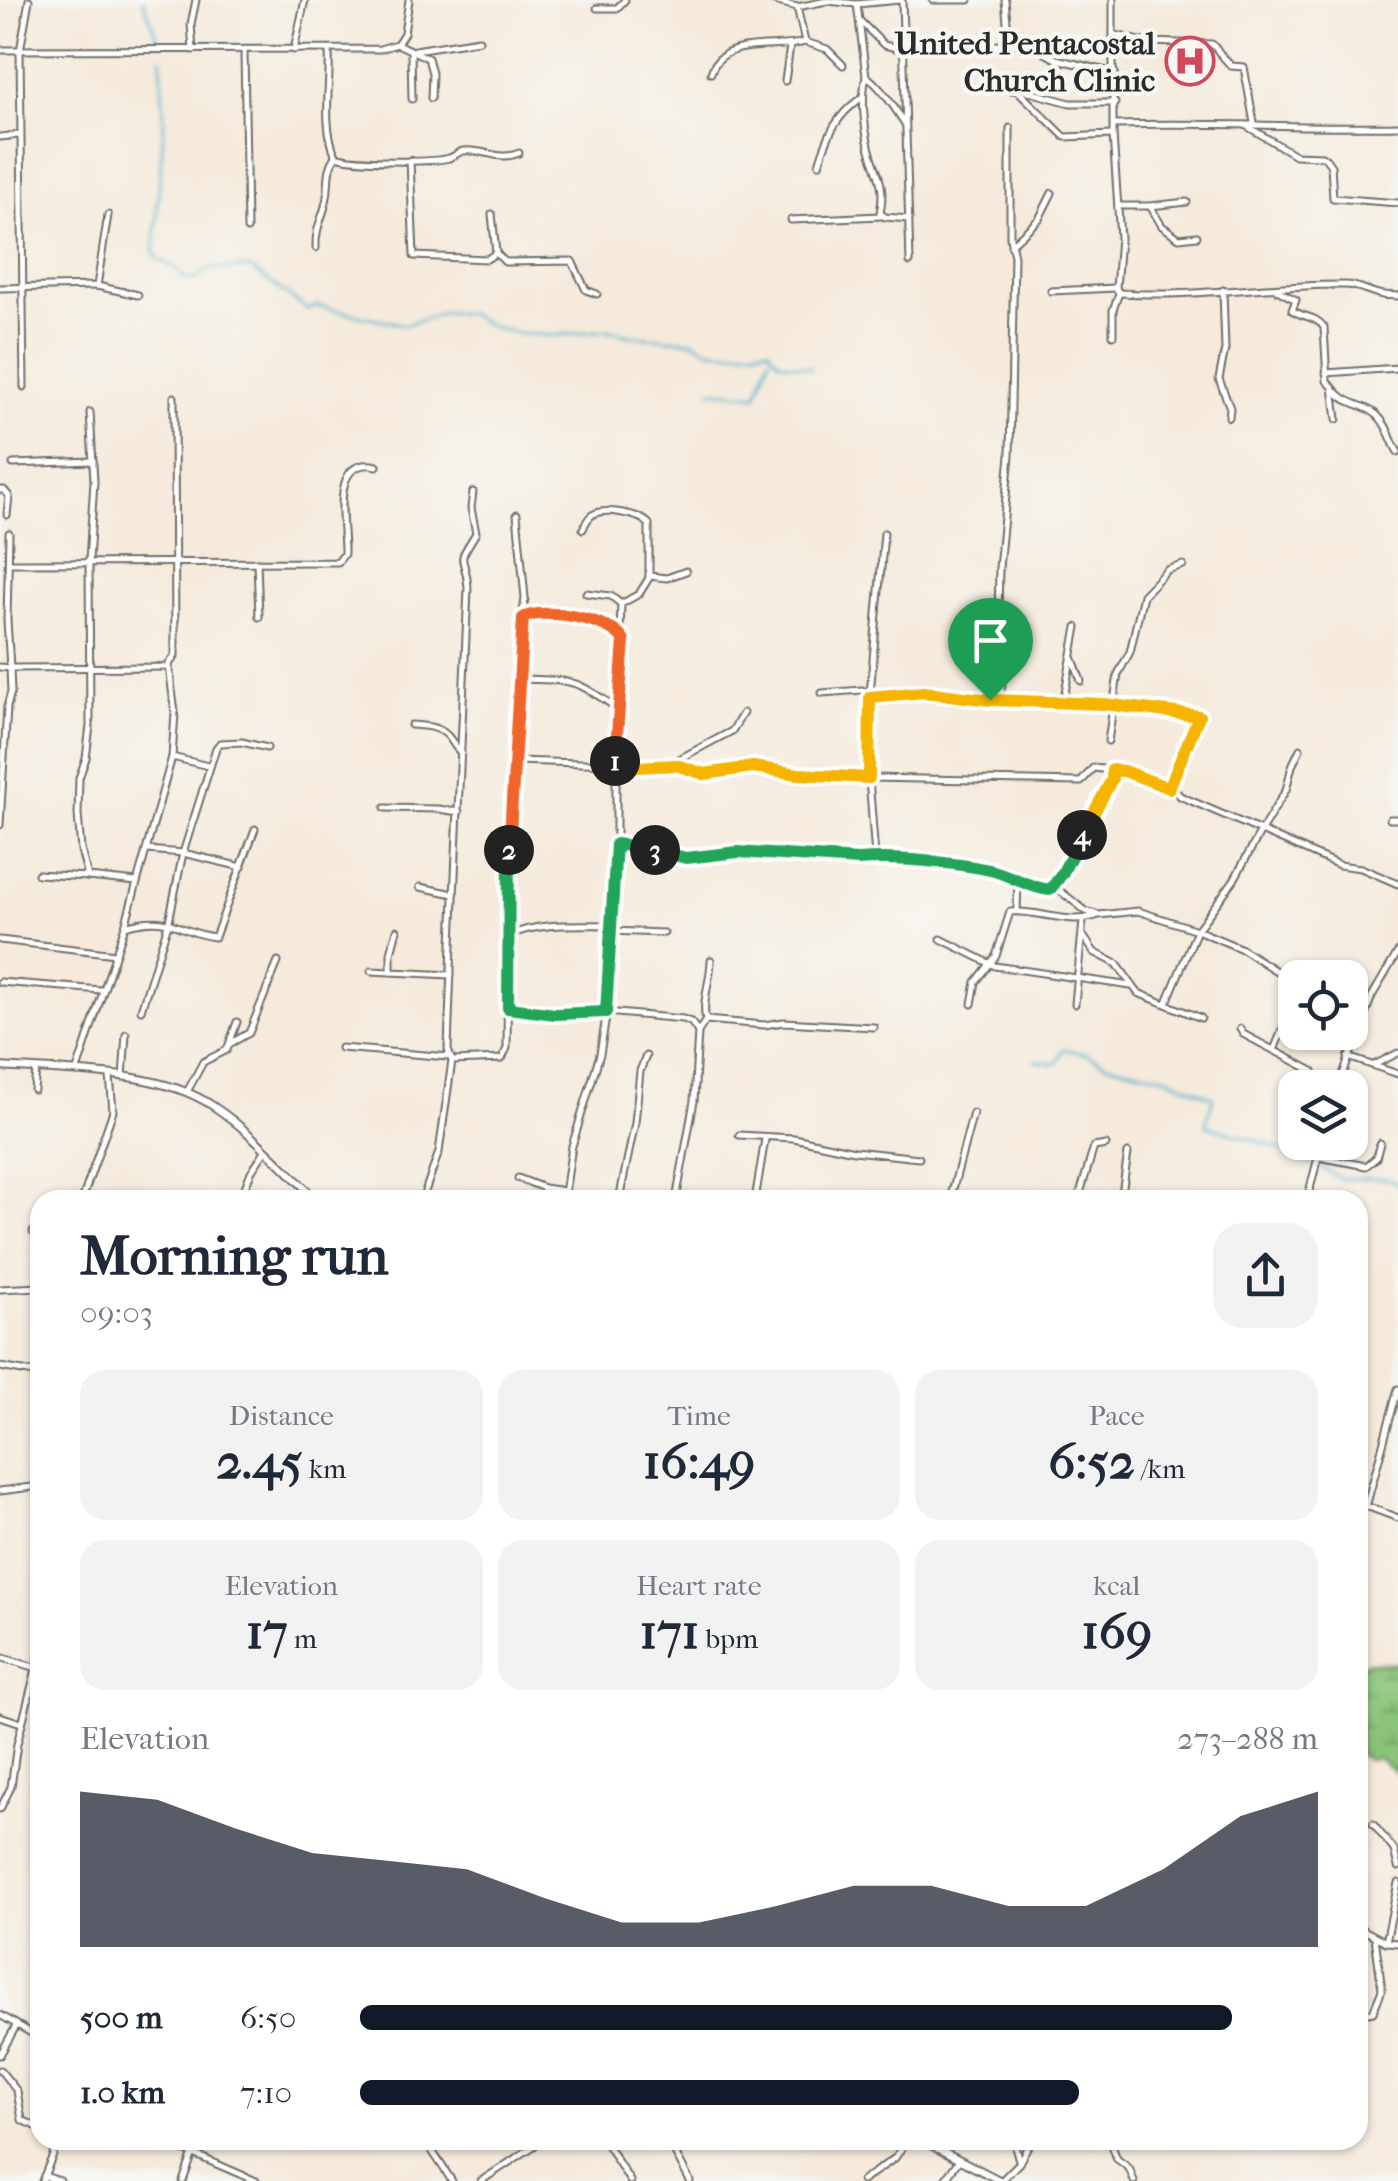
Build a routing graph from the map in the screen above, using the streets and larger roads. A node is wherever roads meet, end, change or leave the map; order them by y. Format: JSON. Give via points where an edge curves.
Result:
{"nodes":[{"id":1,"x":30,"y":0,"type":"edge"},
{"id":2,"x":196,"y":0,"type":"edge"},
{"id":3,"x":305,"y":0,"type":"edge"},
{"id":4,"x":409,"y":0,"type":"edge"},
{"id":5,"x":624,"y":0,"type":"edge"},
{"id":6,"x":770,"y":0,"type":"edge"},
{"id":7,"x":824,"y":0,"type":"edge"},
{"id":8,"x":901,"y":0,"type":"edge"},
{"id":9,"x":933,"y":0,"type":"edge"},
{"id":10,"x":970,"y":0,"type":"edge"},
{"id":11,"x":1005,"y":0,"type":"edge"},
{"id":12,"x":1113,"y":0,"type":"edge"},
{"id":13,"x":858,"y":4,"type":"junction"},
{"id":14,"x":796,"y":7,"type":"junction"},
{"id":15,"x":596,"y":8,"type":"dead end"},
{"id":16,"x":861,"y":22,"type":"junction"},
{"id":17,"x":1114,"y":34,"type":"junction"},
{"id":18,"x":479,"y":40,"type":"dead end"},
{"id":19,"x":805,"y":42,"type":"junction"},
{"id":20,"x":1114,"y":42,"type":"junction"},
{"id":21,"x":397,"y":44,"type":"junction"},
{"id":22,"x":1009,"y":44,"type":"junction"},
{"id":23,"x":1029,"y":44,"type":"junction"},
{"id":24,"x":790,"y":46,"type":"junction"},
{"id":25,"x":904,"y":48,"type":"junction"},
{"id":26,"x":0,"y":50,"type":"edge"},
{"id":27,"x":20,"y":50,"type":"junction"},
{"id":28,"x":193,"y":50,"type":"junction"},
{"id":29,"x":244,"y":50,"type":"junction"},
{"id":30,"x":294,"y":50,"type":"junction"},
{"id":31,"x":329,"y":50,"type":"junction"},
{"id":32,"x":413,"y":51,"type":"junction"},
{"id":33,"x":842,"y":64,"type":"dead end"},
{"id":34,"x":710,"y":73,"type":"dead end"},
{"id":35,"x":1115,"y":74,"type":"junction"},
{"id":36,"x":866,"y":76,"type":"junction"},
{"id":37,"x":1006,"y":77,"type":"dead end"},
{"id":38,"x":785,"y":82,"type":"dead end"},
{"id":39,"x":1006,"y":89,"type":"junction"},
{"id":40,"x":862,"y":97,"type":"junction"},
{"id":41,"x":431,"y":98,"type":"dead end"},
{"id":42,"x":412,"y":99,"type":"dead end"},
{"id":43,"x":1115,"y":103,"type":"junction"},
{"id":44,"x":1254,"y":123,"type":"junction"},
{"id":45,"x":906,"y":124,"type":"junction"},
{"id":46,"x":1242,"y":124,"type":"junction"},
{"id":47,"x":1115,"y":125,"type":"junction"},
{"id":48,"x":1398,"y":126,"type":"edge"},
{"id":49,"x":1010,"y":128,"type":"dead end"},
{"id":50,"x":18,"y":135,"type":"junction"},
{"id":51,"x":1113,"y":135,"type":"junction"},
{"id":52,"x":0,"y":137,"type":"edge"},
{"id":53,"x":519,"y":153,"type":"dead end"},
{"id":54,"x":336,"y":156,"type":"junction"},
{"id":55,"x":410,"y":160,"type":"junction"},
{"id":56,"x":819,"y":164,"type":"dead end"},
{"id":57,"x":1052,"y":193,"type":"dead end"},
{"id":58,"x":1187,"y":202,"type":"dead end"},
{"id":59,"x":1398,"y":203,"type":"edge"},
{"id":60,"x":1118,"y":206,"type":"junction"},
{"id":61,"x":1150,"y":206,"type":"junction"},
{"id":62,"x":108,"y":214,"type":"dead end"},
{"id":63,"x":492,"y":214,"type":"dead end"},
{"id":64,"x":882,"y":216,"type":"junction"},
{"id":65,"x":910,"y":219,"type":"junction"},
{"id":66,"x":791,"y":220,"type":"dead end"},
{"id":67,"x":248,"y":229,"type":"dead end"},
{"id":68,"x":1197,"y":236,"type":"dead end"},
{"id":69,"x":1011,"y":245,"type":"junction"},
{"id":70,"x":316,"y":248,"type":"dead end"},
{"id":71,"x":496,"y":253,"type":"junction"},
{"id":72,"x":910,"y":262,"type":"dead end"},
{"id":73,"x":97,"y":286,"type":"junction"},
{"id":74,"x":24,"y":287,"type":"junction"},
{"id":75,"x":0,"y":288,"type":"edge"},
{"id":76,"x":1118,"y":290,"type":"junction"},
{"id":77,"x":1222,"y":290,"type":"junction"},
{"id":78,"x":1276,"y":290,"type":"junction"},
{"id":79,"x":1051,"y":292,"type":"dead end"},
{"id":80,"x":598,"y":294,"type":"dead end"},
{"id":81,"x":138,"y":295,"type":"dead end"},
{"id":82,"x":1398,"y":296,"type":"edge"},
{"id":83,"x":1113,"y":335,"type":"dead end"},
{"id":84,"x":1398,"y":368,"type":"edge"},
{"id":85,"x":1326,"y":373,"type":"junction"},
{"id":86,"x":24,"y":387,"type":"dead end"},
{"id":87,"x":1334,"y":387,"type":"junction"},
{"id":88,"x":174,"y":397,"type":"dead end"},
{"id":89,"x":90,"y":412,"type":"dead end"},
{"id":90,"x":1229,"y":417,"type":"dead end"},
{"id":91,"x":1337,"y":419,"type":"dead end"},
{"id":92,"x":1398,"y":452,"type":"edge"},
{"id":93,"x":92,"y":461,"type":"junction"},
{"id":94,"x":13,"y":464,"type":"dead end"},
{"id":95,"x":378,"y":466,"type":"dead end"},
{"id":96,"x":0,"y":490,"type":"edge"},
{"id":97,"x":473,"y":492,"type":"dead end"},
{"id":98,"x":517,"y":514,"type":"dead end"},
{"id":99,"x":7,"y":515,"type":"dead end"},
{"id":100,"x":583,"y":530,"type":"dead end"},
{"id":101,"x":884,"y":532,"type":"dead end"},
{"id":102,"x":10,"y":533,"type":"dead end"},
{"id":103,"x":89,"y":561,"type":"junction"},
{"id":104,"x":177,"y":561,"type":"junction"},
{"id":105,"x":257,"y":562,"type":"junction"},
{"id":106,"x":10,"y":563,"type":"junction"},
{"id":107,"x":1183,"y":565,"type":"dead end"},
{"id":108,"x":686,"y":571,"type":"dead end"},
{"id":109,"x":649,"y":576,"type":"junction"},
{"id":110,"x":586,"y":593,"type":"dead end"},
{"id":111,"x":620,"y":604,"type":"junction"},
{"id":112,"x":259,"y":617,"type":"dead end"},
{"id":113,"x":523,"y":618,"type":"junction"},
{"id":114,"x":1077,"y":626,"type":"dead end"},
{"id":115,"x":620,"y":634,"type":"junction"},
{"id":116,"x":1072,"y":657,"type":"junction"},
{"id":117,"x":88,"y":667,"type":"junction"},
{"id":118,"x":167,"y":667,"type":"junction"},
{"id":119,"x":0,"y":668,"type":"edge"},
{"id":120,"x":10,"y":668,"type":"junction"},
{"id":121,"x":520,"y":679,"type":"junction"},
{"id":122,"x":1081,"y":681,"type":"dead end"},
{"id":123,"x":822,"y":693,"type":"dead end"},
{"id":124,"x":870,"y":696,"type":"junction"},
{"id":125,"x":990,"y":700,"type":"junction"},
{"id":126,"x":1063,"y":704,"type":"junction"},
{"id":127,"x":1112,"y":706,"type":"junction"},
{"id":128,"x":618,"y":709,"type":"junction"},
{"id":129,"x":743,"y":713,"type":"dead end"},
{"id":130,"x":411,"y":726,"type":"dead end"},
{"id":131,"x":1108,"y":741,"type":"dead end"},
{"id":132,"x":267,"y":748,"type":"dead end"},
{"id":133,"x":1300,"y":749,"type":"dead end"},
{"id":134,"x":461,"y":753,"type":"junction"},
{"id":135,"x":172,"y":757,"type":"junction"},
{"id":136,"x":514,"y":761,"type":"junction"},
{"id":137,"x":676,"y":765,"type":"junction"},
{"id":138,"x":616,"y":766,"type":"junction"},
{"id":139,"x":210,"y":767,"type":"junction"},
{"id":140,"x":1112,"y":770,"type":"junction"},
{"id":141,"x":869,"y":778,"type":"junction"},
{"id":142,"x":1169,"y":788,"type":"junction"},
{"id":143,"x":385,"y":808,"type":"dead end"},
{"id":144,"x":459,"y":812,"type":"junction"},
{"id":145,"x":1390,"y":819,"type":"dead end"},
{"id":146,"x":1398,"y":820,"type":"edge"},
{"id":147,"x":0,"y":824,"type":"edge"},
{"id":148,"x":255,"y":829,"type":"dead end"},
{"id":149,"x":1261,"y":831,"type":"junction"},
{"id":150,"x":616,"y":844,"type":"junction"},
{"id":151,"x":147,"y":850,"type":"junction"},
{"id":152,"x":184,"y":853,"type":"junction"},
{"id":153,"x":874,"y":857,"type":"junction"},
{"id":154,"x":242,"y":867,"type":"junction"},
{"id":155,"x":38,"y":874,"type":"dead end"},
{"id":156,"x":88,"y":877,"type":"junction"},
{"id":157,"x":1018,"y":879,"type":"junction"},
{"id":158,"x":137,"y":882,"type":"junction"},
{"id":159,"x":1398,"y":884,"type":"edge"},
{"id":160,"x":420,"y":887,"type":"dead end"},
{"id":161,"x":1050,"y":890,"type":"junction"},
{"id":162,"x":454,"y":894,"type":"junction"},
{"id":163,"x":1017,"y":911,"type":"junction"},
{"id":164,"x":1099,"y":915,"type":"junction"},
{"id":165,"x":169,"y":921,"type":"junction"},
{"id":166,"x":1084,"y":921,"type":"junction"},
{"id":167,"x":125,"y":926,"type":"junction"},
{"id":168,"x":609,"y":928,"type":"junction"},
{"id":169,"x":397,"y":930,"type":"dead end"},
{"id":170,"x":1197,"y":930,"type":"junction"},
{"id":171,"x":664,"y":934,"type":"dead end"},
{"id":172,"x":508,"y":936,"type":"junction"},
{"id":173,"x":1084,"y":937,"type":"junction"},
{"id":174,"x":941,"y":939,"type":"dead end"},
{"id":175,"x":0,"y":940,"type":"edge"},
{"id":176,"x":1398,"y":952,"type":"edge"},
{"id":177,"x":115,"y":954,"type":"junction"},
{"id":178,"x":710,"y":960,"type":"dead end"},
{"id":179,"x":278,"y":962,"type":"dead end"},
{"id":180,"x":989,"y":963,"type":"junction"},
{"id":181,"x":371,"y":972,"type":"dead end"},
{"id":182,"x":391,"y":972,"type":"junction"},
{"id":183,"x":1278,"y":973,"type":"edge"},
{"id":184,"x":451,"y":975,"type":"junction"},
{"id":185,"x":1076,"y":979,"type":"junction"},
{"id":186,"x":0,"y":982,"type":"edge"},
{"id":187,"x":1131,"y":986,"type":"junction"},
{"id":188,"x":102,"y":990,"type":"junction"},
{"id":189,"x":1167,"y":1002,"type":"junction"},
{"id":190,"x":972,"y":1004,"type":"dead end"},
{"id":191,"x":1075,"y":1004,"type":"dead end"},
{"id":192,"x":1368,"y":1006,"type":"edge"},
{"id":193,"x":508,"y":1008,"type":"junction"},
{"id":194,"x":141,"y":1010,"type":"dead end"},
{"id":195,"x":606,"y":1012,"type":"junction"},
{"id":196,"x":1201,"y":1018,"type":"dead end"},
{"id":197,"x":706,"y":1020,"type":"junction"},
{"id":198,"x":237,"y":1022,"type":"dead end"},
{"id":199,"x":874,"y":1027,"type":"dead end"},
{"id":200,"x":1240,"y":1029,"type":"dead end"},
{"id":201,"x":698,"y":1032,"type":"junction"},
{"id":202,"x":126,"y":1034,"type":"dead end"},
{"id":203,"x":1278,"y":1040,"type":"edge"},
{"id":204,"x":231,"y":1043,"type":"junction"},
{"id":205,"x":341,"y":1048,"type":"dead end"},
{"id":206,"x":1274,"y":1050,"type":"junction"},
{"id":207,"x":1351,"y":1050,"type":"edge"},
{"id":208,"x":1398,"y":1053,"type":"edge"},
{"id":209,"x":646,"y":1056,"type":"dead end"},
{"id":210,"x":1348,"y":1058,"type":"junction"},
{"id":211,"x":450,"y":1059,"type":"junction"},
{"id":212,"x":1374,"y":1066,"type":"junction"},
{"id":213,"x":0,"y":1067,"type":"edge"},
{"id":214,"x":36,"y":1070,"type":"junction"},
{"id":215,"x":1312,"y":1070,"type":"edge"},
{"id":216,"x":1344,"y":1070,"type":"edge"},
{"id":217,"x":76,"y":1073,"type":"junction"},
{"id":218,"x":1398,"y":1074,"type":"edge"},
{"id":219,"x":110,"y":1076,"type":"junction"},
{"id":220,"x":123,"y":1077,"type":"junction"},
{"id":221,"x":34,"y":1090,"type":"dead end"},
{"id":222,"x":186,"y":1093,"type":"junction"},
{"id":223,"x":972,"y":1113,"type":"dead end"},
{"id":224,"x":738,"y":1135,"type":"dead end"},
{"id":225,"x":765,"y":1138,"type":"junction"},
{"id":226,"x":1380,"y":1143,"type":"dead end"},
{"id":227,"x":1106,"y":1145,"type":"dead end"},
{"id":228,"x":265,"y":1151,"type":"junction"},
{"id":229,"x":1128,"y":1153,"type":"dead end"},
{"id":230,"x":920,"y":1158,"type":"dead end"},
{"id":231,"x":1318,"y":1160,"type":"edge"},
{"id":232,"x":1335,"y":1160,"type":"edge"},
{"id":233,"x":518,"y":1178,"type":"dead end"},
{"id":234,"x":85,"y":1190,"type":"edge"},
{"id":235,"x":244,"y":1190,"type":"edge"},
{"id":236,"x":306,"y":1190,"type":"edge"},
{"id":237,"x":426,"y":1190,"type":"edge"},
{"id":238,"x":558,"y":1190,"type":"edge"},
{"id":239,"x":565,"y":1190,"type":"edge"},
{"id":240,"x":621,"y":1190,"type":"edge"},
{"id":241,"x":678,"y":1190,"type":"edge"},
{"id":242,"x":756,"y":1190,"type":"edge"},
{"id":243,"x":953,"y":1190,"type":"edge"},
{"id":244,"x":1081,"y":1190,"type":"edge"},
{"id":245,"x":1122,"y":1190,"type":"edge"},
{"id":246,"x":1310,"y":1190,"type":"edge"},
{"id":247,"x":30,"y":1288,"type":"edge"},
{"id":248,"x":0,"y":1290,"type":"edge"},
{"id":249,"x":0,"y":1368,"type":"edge"},
{"id":250,"x":30,"y":1372,"type":"edge"},
{"id":251,"x":1398,"y":1389,"type":"edge"},
{"id":252,"x":1396,"y":1406,"type":"edge"},
{"id":253,"x":30,"y":1487,"type":"edge"},
{"id":254,"x":0,"y":1491,"type":"edge"},
{"id":255,"x":1368,"y":1500,"type":"edge"},
{"id":256,"x":1368,"y":1508,"type":"edge"},
{"id":257,"x":1398,"y":1518,"type":"edge"},
{"id":258,"x":0,"y":1658,"type":"edge"},
{"id":259,"x":30,"y":1666,"type":"edge"},
{"id":260,"x":30,"y":1691,"type":"edge"},
{"id":261,"x":0,"y":1716,"type":"edge"},
{"id":262,"x":22,"y":1723,"type":"junction"},
{"id":263,"x":0,"y":1809,"type":"edge"},
{"id":264,"x":1373,"y":1824,"type":"dead end"},
{"id":265,"x":1398,"y":1866,"type":"edge"},
{"id":266,"x":1398,"y":1882,"type":"edge"},
{"id":267,"x":1396,"y":1898,"type":"edge"},
{"id":268,"x":1368,"y":1933,"type":"edge"},
{"id":269,"x":1375,"y":1937,"type":"junction"},
{"id":270,"x":1386,"y":1942,"type":"junction"},
{"id":271,"x":1398,"y":1944,"type":"edge"},
{"id":272,"x":1368,"y":2013,"type":"edge"},
{"id":273,"x":0,"y":2015,"type":"edge"},
{"id":274,"x":16,"y":2026,"type":"junction"},
{"id":275,"x":30,"y":2033,"type":"edge"},
{"id":276,"x":0,"y":2055,"type":"edge"},
{"id":277,"x":0,"y":2070,"type":"edge"},
{"id":278,"x":30,"y":2124,"type":"edge"},
{"id":279,"x":53,"y":2150,"type":"edge"},
{"id":280,"x":181,"y":2150,"type":"edge"},
{"id":281,"x":432,"y":2150,"type":"edge"},
{"id":282,"x":528,"y":2150,"type":"edge"},
{"id":283,"x":610,"y":2150,"type":"edge"},
{"id":284,"x":673,"y":2150,"type":"edge"},
{"id":285,"x":900,"y":2150,"type":"edge"},
{"id":286,"x":940,"y":2150,"type":"edge"},
{"id":287,"x":1016,"y":2150,"type":"edge"},
{"id":288,"x":1026,"y":2150,"type":"edge"},
{"id":289,"x":1115,"y":2150,"type":"edge"},
{"id":290,"x":192,"y":2156,"type":"junction"},
{"id":291,"x":959,"y":2160,"type":"junction"},
{"id":292,"x":1019,"y":2163,"type":"junction"},
{"id":293,"x":44,"y":2178,"type":"edge"},
{"id":294,"x":60,"y":2181,"type":"edge"},
{"id":295,"x":183,"y":2181,"type":"edge"},
{"id":296,"x":256,"y":2181,"type":"edge"},
{"id":297,"x":452,"y":2181,"type":"edge"},
{"id":298,"x":481,"y":2181,"type":"edge"},
{"id":299,"x":630,"y":2181,"type":"edge"},
{"id":300,"x":690,"y":2181,"type":"edge"},
{"id":301,"x":862,"y":2181,"type":"edge"},
{"id":302,"x":944,"y":2181,"type":"edge"},
{"id":303,"x":1001,"y":2181,"type":"edge"},
{"id":304,"x":1134,"y":2181,"type":"edge"}],
"edges":[{"from":1,"to":27,"type":"street"},
{"from":2,"to":28,"type":"street"},
{"from":3,"to":30,"type":"street"},
{"from":4,"to":21,"type":"street"},
{"from":5,"to":15,"type":"street","via":[[618,8]]},
{"from":6,"to":14,"type":"street"},
{"from":7,"to":13,"type":"street"},
{"from":7,"to":14,"type":"street"},
{"from":8,"to":13,"type":"street"},
{"from":8,"to":25,"type":"street"},
{"from":9,"to":10,"type":"street"},
{"from":11,"to":22,"type":"street"},
{"from":12,"to":17,"type":"street"},
{"from":13,"to":16,"type":"street"},
{"from":14,"to":19,"type":"street"},
{"from":16,"to":25,"type":"street","via":[[884,44]]},
{"from":16,"to":36,"type":"street"},
{"from":17,"to":20,"type":"street"},
{"from":17,"to":44,"type":"street","via":[[1132,41],[1212,44],[1232,66],[1244,67]]},
{"from":18,"to":32,"type":"street"},
{"from":19,"to":24,"type":"street"},
{"from":19,"to":33,"type":"street","via":[[827,49]]},
{"from":20,"to":23,"type":"street"},
{"from":20,"to":35,"type":"street"},
{"from":21,"to":31,"type":"street"},
{"from":21,"to":32,"type":"street"},
{"from":22,"to":23,"type":"street"},
{"from":22,"to":25,"type":"street"},
{"from":23,"to":35,"type":"street","via":[[1056,59]]},
{"from":24,"to":34,"type":"street","via":[[727,52]]},
{"from":24,"to":38,"type":"street"},
{"from":25,"to":45,"type":"street"},
{"from":26,"to":27,"type":"street"},
{"from":27,"to":28,"type":"street"},
{"from":27,"to":50,"type":"street"},
{"from":28,"to":29,"type":"street"},
{"from":29,"to":30,"type":"street"},
{"from":29,"to":67,"type":"street"},
{"from":30,"to":31,"type":"street"},
{"from":31,"to":54,"type":"street","via":[[326,126]]},
{"from":32,"to":41,"type":"street","via":[[428,58]]},
{"from":32,"to":42,"type":"street"},
{"from":35,"to":43,"type":"street"},
{"from":36,"to":40,"type":"street"},
{"from":36,"to":45,"type":"street"},
{"from":37,"to":39,"type":"street"},
{"from":39,"to":43,"type":"street","via":[[1070,103]]},
{"from":39,"to":51,"type":"street","via":[[1018,91],[1066,138]]},
{"from":40,"to":56,"type":"street","via":[[827,134]]},
{"from":40,"to":64,"type":"street","via":[[882,184]]},
{"from":43,"to":47,"type":"street"},
{"from":44,"to":46,"type":"street"},
{"from":44,"to":48,"type":"street"},
{"from":45,"to":65,"type":"street"},
{"from":46,"to":47,"type":"street"},
{"from":46,"to":59,"type":"street","via":[[1295,155],[1326,159],[1334,198]]},
{"from":47,"to":51,"type":"street"},
{"from":49,"to":69,"type":"street"},
{"from":50,"to":52,"type":"street"},
{"from":50,"to":74,"type":"street"},
{"from":51,"to":60,"type":"street"},
{"from":53,"to":55,"type":"street","via":[[467,151]]},
{"from":54,"to":55,"type":"street"},
{"from":54,"to":70,"type":"street","via":[[328,169]]},
{"from":55,"to":71,"type":"street","via":[[414,256],[487,259]]},
{"from":57,"to":69,"type":"street","via":[[1040,219]]},
{"from":58,"to":61,"type":"street"},
{"from":60,"to":61,"type":"street"},
{"from":60,"to":76,"type":"street"},
{"from":61,"to":68,"type":"street","via":[[1179,238]]},
{"from":62,"to":73,"type":"street"},
{"from":63,"to":71,"type":"street"},
{"from":64,"to":65,"type":"street"},
{"from":64,"to":66,"type":"street"},
{"from":65,"to":72,"type":"street"},
{"from":69,"to":125,"type":"street","via":[[1012,402],[997,665],[1002,684]]},
{"from":71,"to":80,"type":"street","via":[[505,262],[572,261],[586,290]]},
{"from":73,"to":74,"type":"street"},
{"from":73,"to":81,"type":"street"},
{"from":74,"to":75,"type":"street"},
{"from":74,"to":86,"type":"street"},
{"from":76,"to":77,"type":"street","via":[[1148,296]]},
{"from":76,"to":79,"type":"street"},
{"from":76,"to":83,"type":"street"},
{"from":77,"to":78,"type":"street"},
{"from":77,"to":90,"type":"street","via":[[1220,379]]},
{"from":78,"to":82,"type":"street","via":[[1346,284]]},
{"from":78,"to":85,"type":"street","via":[[1296,300],[1296,313],[1324,326]]},
{"from":84,"to":85,"type":"street"},
{"from":85,"to":87,"type":"street"},
{"from":87,"to":91,"type":"street"},
{"from":87,"to":92,"type":"street","via":[[1342,398],[1375,413]]},
{"from":88,"to":104,"type":"street"},
{"from":89,"to":93,"type":"street"},
{"from":93,"to":94,"type":"street"},
{"from":93,"to":103,"type":"street"},
{"from":95,"to":105,"type":"street","via":[[355,467],[343,486],[341,560]]},
{"from":96,"to":99,"type":"street","via":[[9,496]]},
{"from":97,"to":134,"type":"street","via":[[476,532],[461,563],[468,587]]},
{"from":98,"to":113,"type":"street"},
{"from":100,"to":109,"type":"street","via":[[596,512],[646,520]]},
{"from":101,"to":124,"type":"street"},
{"from":102,"to":106,"type":"street"},
{"from":103,"to":104,"type":"street"},
{"from":103,"to":106,"type":"street"},
{"from":103,"to":117,"type":"street"},
{"from":104,"to":105,"type":"street"},
{"from":104,"to":118,"type":"street","via":[[176,656]]},
{"from":105,"to":112,"type":"street"},
{"from":106,"to":120,"type":"street"},
{"from":107,"to":127,"type":"street","via":[[1143,595]]},
{"from":108,"to":109,"type":"street"},
{"from":109,"to":111,"type":"street","via":[[639,594]]},
{"from":110,"to":111,"type":"street","via":[[612,596]]},
{"from":111,"to":115,"type":"street"},
{"from":113,"to":115,"type":"street","via":[[541,612],[602,621]]},
{"from":113,"to":121,"type":"street"},
{"from":114,"to":116,"type":"street"},
{"from":115,"to":128,"type":"street"},
{"from":116,"to":122,"type":"street"},
{"from":116,"to":126,"type":"street"},
{"from":117,"to":118,"type":"street"},
{"from":117,"to":120,"type":"street"},
{"from":117,"to":156,"type":"street","via":[[89,740],[78,814]]},
{"from":118,"to":135,"type":"street","via":[[175,713]]},
{"from":119,"to":120,"type":"street"},
{"from":120,"to":147,"type":"street"},
{"from":121,"to":128,"type":"street","via":[[566,678]]},
{"from":121,"to":136,"type":"street"},
{"from":123,"to":124,"type":"street","via":[[862,690]]},
{"from":124,"to":125,"type":"street","via":[[924,692]]},
{"from":124,"to":141,"type":"street"},
{"from":125,"to":126,"type":"street"},
{"from":126,"to":127,"type":"street"},
{"from":127,"to":131,"type":"street"},
{"from":127,"to":142,"type":"street","via":[[1199,716]]},
{"from":128,"to":138,"type":"street"},
{"from":129,"to":137,"type":"street","via":[[732,730]]},
{"from":130,"to":134,"type":"street","via":[[437,728]]},
{"from":132,"to":139,"type":"street","via":[[220,743]]},
{"from":133,"to":149,"type":"street"},
{"from":134,"to":144,"type":"street"},
{"from":135,"to":139,"type":"street"},
{"from":135,"to":151,"type":"street"},
{"from":136,"to":138,"type":"street"},
{"from":136,"to":172,"type":"street"},
{"from":137,"to":138,"type":"street"},
{"from":137,"to":141,"type":"street","via":[[704,774],[753,767]]},
{"from":138,"to":150,"type":"street"},
{"from":139,"to":152,"type":"street"},
{"from":140,"to":141,"type":"street","via":[[1092,768],[1081,782]]},
{"from":140,"to":142,"type":"street"},
{"from":140,"to":161,"type":"street"},
{"from":141,"to":153,"type":"street"},
{"from":142,"to":149,"type":"street"},
{"from":143,"to":144,"type":"street"},
{"from":144,"to":162,"type":"street"},
{"from":145,"to":146,"type":"street"},
{"from":148,"to":154,"type":"street"},
{"from":149,"to":159,"type":"street"},
{"from":149,"to":170,"type":"street"},
{"from":150,"to":153,"type":"street","via":[[686,858],[738,852]]},
{"from":150,"to":168,"type":"street"},
{"from":151,"to":152,"type":"street"},
{"from":151,"to":158,"type":"street"},
{"from":152,"to":154,"type":"street"},
{"from":152,"to":165,"type":"street"},
{"from":153,"to":157,"type":"street"},
{"from":154,"to":165,"type":"street","via":[[215,937]]},
{"from":155,"to":156,"type":"street"},
{"from":156,"to":158,"type":"street"},
{"from":157,"to":161,"type":"street"},
{"from":157,"to":163,"type":"street"},
{"from":158,"to":167,"type":"street"},
{"from":160,"to":162,"type":"street"},
{"from":161,"to":164,"type":"street"},
{"from":162,"to":184,"type":"street"},
{"from":163,"to":166,"type":"street"},
{"from":163,"to":180,"type":"street","via":[[1010,912]]},
{"from":164,"to":166,"type":"street"},
{"from":164,"to":170,"type":"street","via":[[1138,911]]},
{"from":165,"to":167,"type":"street"},
{"from":165,"to":194,"type":"street"},
{"from":166,"to":173,"type":"street"},
{"from":167,"to":177,"type":"street"},
{"from":168,"to":171,"type":"street"},
{"from":168,"to":172,"type":"street","via":[[588,923]]},
{"from":168,"to":195,"type":"street"},
{"from":169,"to":182,"type":"street"},
{"from":170,"to":183,"type":"street"},
{"from":170,"to":189,"type":"street"},
{"from":172,"to":193,"type":"street"},
{"from":173,"to":185,"type":"street"},
{"from":173,"to":187,"type":"street","via":[[1094,952],[1118,964]]},
{"from":174,"to":180,"type":"street"},
{"from":175,"to":177,"type":"street"},
{"from":176,"to":192,"type":"street"},
{"from":177,"to":188,"type":"street"},
{"from":178,"to":197,"type":"street"},
{"from":179,"to":204,"type":"street","via":[[250,1033]]},
{"from":180,"to":185,"type":"street"},
{"from":180,"to":190,"type":"street"},
{"from":181,"to":182,"type":"street"},
{"from":182,"to":184,"type":"street"},
{"from":184,"to":211,"type":"street"},
{"from":185,"to":187,"type":"street"},
{"from":185,"to":191,"type":"street"},
{"from":186,"to":188,"type":"street"},
{"from":187,"to":189,"type":"street"},
{"from":188,"to":217,"type":"street"},
{"from":189,"to":196,"type":"street"},
{"from":193,"to":195,"type":"street"},
{"from":193,"to":211,"type":"street","via":[[506,1056]]},
{"from":195,"to":201,"type":"street","via":[[684,1019]]},
{"from":195,"to":239,"type":"street"},
{"from":197,"to":199,"type":"street"},
{"from":197,"to":201,"type":"street"},
{"from":198,"to":204,"type":"street"},
{"from":200,"to":206,"type":"street"},
{"from":201,"to":241,"type":"street"},
{"from":202,"to":220,"type":"street"},
{"from":203,"to":206,"type":"street"},
{"from":204,"to":222,"type":"street","via":[[203,1062]]},
{"from":205,"to":211,"type":"street"},
{"from":206,"to":215,"type":"street"},
{"from":207,"to":210,"type":"street"},
{"from":208,"to":212,"type":"street"},
{"from":209,"to":240,"type":"street"},
{"from":210,"to":212,"type":"street"},
{"from":210,"to":216,"type":"street"},
{"from":211,"to":237,"type":"street","via":[[439,1152]]},
{"from":212,"to":218,"type":"street"},
{"from":213,"to":214,"type":"street"},
{"from":214,"to":217,"type":"street"},
{"from":214,"to":221,"type":"street"},
{"from":217,"to":219,"type":"street"},
{"from":219,"to":220,"type":"street"},
{"from":219,"to":234,"type":"street","via":[[113,1111]]},
{"from":220,"to":222,"type":"street"},
{"from":222,"to":228,"type":"street","via":[[213,1106]]},
{"from":223,"to":243,"type":"street"},
{"from":224,"to":225,"type":"street"},
{"from":225,"to":230,"type":"street"},
{"from":225,"to":242,"type":"street"},
{"from":226,"to":232,"type":"street","via":[[1366,1166]]},
{"from":227,"to":244,"type":"street","via":[[1094,1146]]},
{"from":228,"to":235,"type":"street"},
{"from":228,"to":236,"type":"street"},
{"from":229,"to":245,"type":"street"},
{"from":231,"to":246,"type":"street"},
{"from":233,"to":238,"type":"street"},
{"from":247,"to":248,"type":"street"},
{"from":249,"to":250,"type":"street"},
{"from":251,"to":252,"type":"street"},
{"from":252,"to":255,"type":"street"},
{"from":253,"to":254,"type":"street"},
{"from":256,"to":257,"type":"street"},
{"from":258,"to":259,"type":"street"},
{"from":260,"to":262,"type":"street"},
{"from":261,"to":262,"type":"street"},
{"from":262,"to":263,"type":"street","via":[[11,1787]]},
{"from":264,"to":265,"type":"street"},
{"from":266,"to":267,"type":"street"},
{"from":267,"to":270,"type":"street"},
{"from":268,"to":269,"type":"street"},
{"from":269,"to":270,"type":"street"},
{"from":269,"to":272,"type":"street","via":[[1382,1990]]},
{"from":270,"to":271,"type":"street"},
{"from":273,"to":274,"type":"street"},
{"from":274,"to":275,"type":"street"},
{"from":274,"to":276,"type":"street"},
{"from":277,"to":278,"type":"street","via":[[17,2092],[22,2120]]},
{"from":279,"to":293,"type":"street"},
{"from":280,"to":290,"type":"street"},
{"from":281,"to":297,"type":"street"},
{"from":282,"to":298,"type":"street"},
{"from":283,"to":299,"type":"street"},
{"from":284,"to":300,"type":"street"},
{"from":285,"to":301,"type":"street"},
{"from":286,"to":291,"type":"street"},
{"from":287,"to":292,"type":"street"},
{"from":288,"to":292,"type":"street"},
{"from":289,"to":304,"type":"street"},
{"from":290,"to":295,"type":"street"},
{"from":290,"to":296,"type":"street"},
{"from":291,"to":302,"type":"street"},
{"from":291,"to":303,"type":"street"},
{"from":292,"to":303,"type":"street"},
{"from":293,"to":294,"type":"street"}]}
